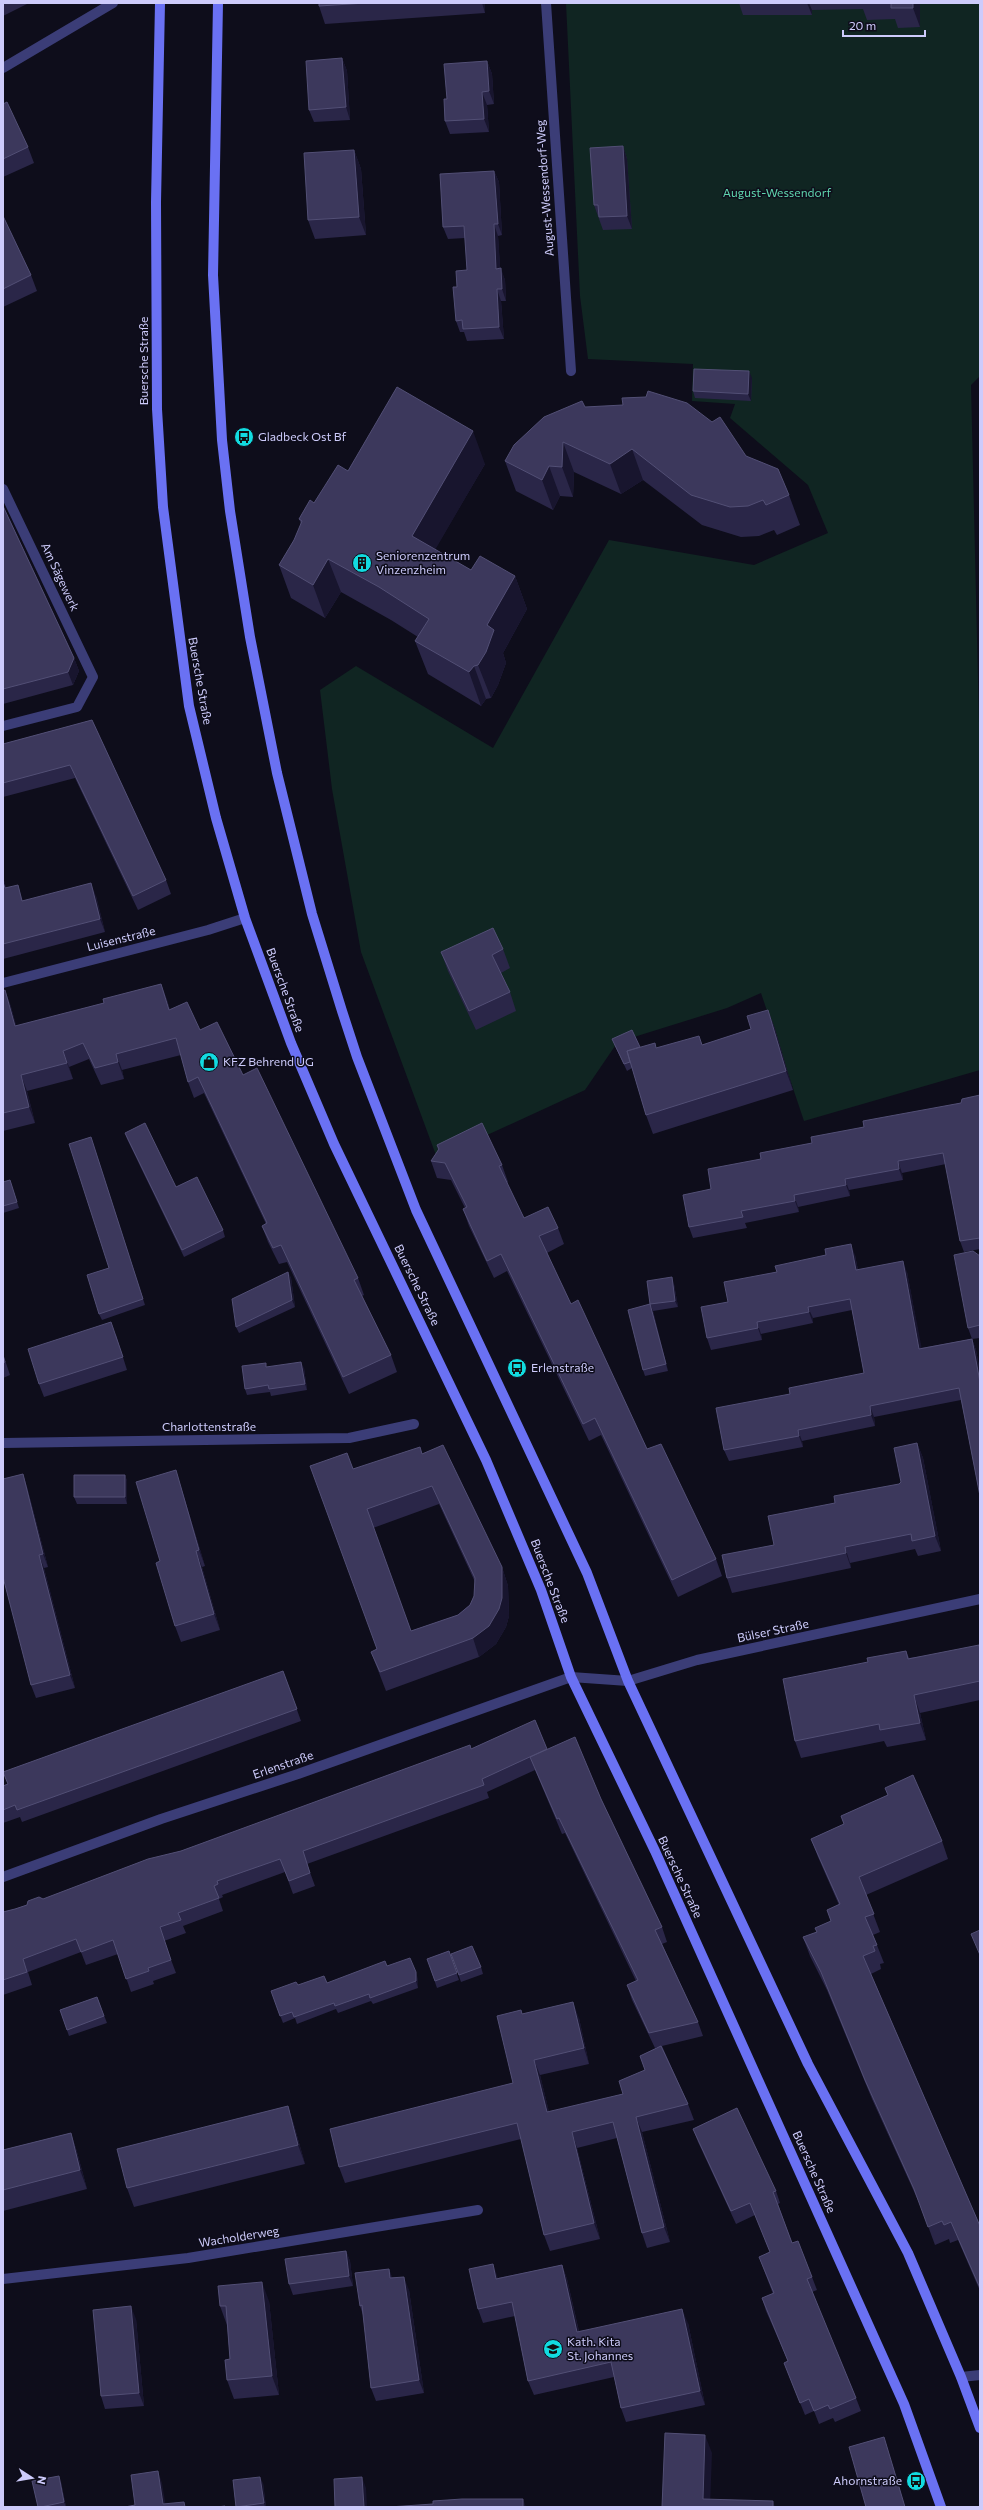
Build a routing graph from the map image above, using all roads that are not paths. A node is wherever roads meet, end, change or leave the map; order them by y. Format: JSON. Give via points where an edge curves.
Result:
{"nodes":[{"id":1,"x":113,"y":3,"type":"edge"},
{"id":2,"x":160,"y":3,"type":"edge"},
{"id":3,"x":218,"y":3,"type":"edge"},
{"id":4,"x":546,"y":3,"type":"edge"},
{"id":5,"x":3,"y":68,"type":"edge"},
{"id":6,"x":571,"y":370,"type":"dead end"},
{"id":7,"x":3,"y":489,"type":"edge"},
{"id":8,"x":3,"y":726,"type":"edge"},
{"id":9,"x":245,"y":918,"type":"junction"},
{"id":10,"x":3,"y":983,"type":"edge"},
{"id":11,"x":414,"y":1424,"type":"dead end"},
{"id":12,"x":3,"y":1443,"type":"edge"},
{"id":13,"x":980,"y":1599,"type":"edge"},
{"id":14,"x":571,"y":1677,"type":"junction"},
{"id":15,"x":628,"y":1681,"type":"junction"},
{"id":16,"x":3,"y":1877,"type":"edge"},
{"id":17,"x":478,"y":2210,"type":"dead end"},
{"id":18,"x":3,"y":2279,"type":"edge"},
{"id":19,"x":980,"y":2375,"type":"edge"},
{"id":20,"x":961,"y":2377,"type":"junction"},
{"id":21,"x":980,"y":2428,"type":"edge"},
{"id":22,"x":941,"y":2507,"type":"edge"}],
"edges":[{"from":1,"to":5,"type":"street"},
{"from":2,"to":9,"type":"main road","name":"Buersche Straße","via":[[156,202],[157,401],[163,507],[189,706],[216,818]]},
{"from":3,"to":15,"type":"main road","via":[[213,275],[222,440],[230,511],[250,637],[277,773],[312,914],[362,1071],[416,1210],[587,1573]]},
{"from":4,"to":6,"type":"street","name":"August-Wessendorf-Weg"},
{"from":7,"to":8,"type":"street","name":"Am Sägewerk","via":[[93,677],[76,707]]},
{"from":9,"to":10,"type":"street","name":"Luisenstraße"},
{"from":9,"to":14,"type":"main road","name":"Buersche Straße","via":[[291,1042],[334,1144],[486,1460],[541,1590]]},
{"from":11,"to":12,"type":"street","name":"Charlottenstraße","via":[[349,1438]]},
{"from":13,"to":15,"type":"street","name":"Bülser Straße","via":[[697,1660]]},
{"from":14,"to":15,"type":"street","name":"Bülser Straße"},
{"from":14,"to":16,"type":"street","name":"Erlenstraße","via":[[298,1774],[161,1819]]},
{"from":14,"to":22,"type":"main road","name":"Buersche Straße","via":[[655,1851],[904,2404]]},
{"from":15,"to":20,"type":"main road","via":[[808,2064],[908,2253]]},
{"from":17,"to":18,"type":"street","name":"Wacholderweg","via":[[188,2258]]},
{"from":19,"to":20,"type":"street"},
{"from":20,"to":21,"type":"main road"}]}
